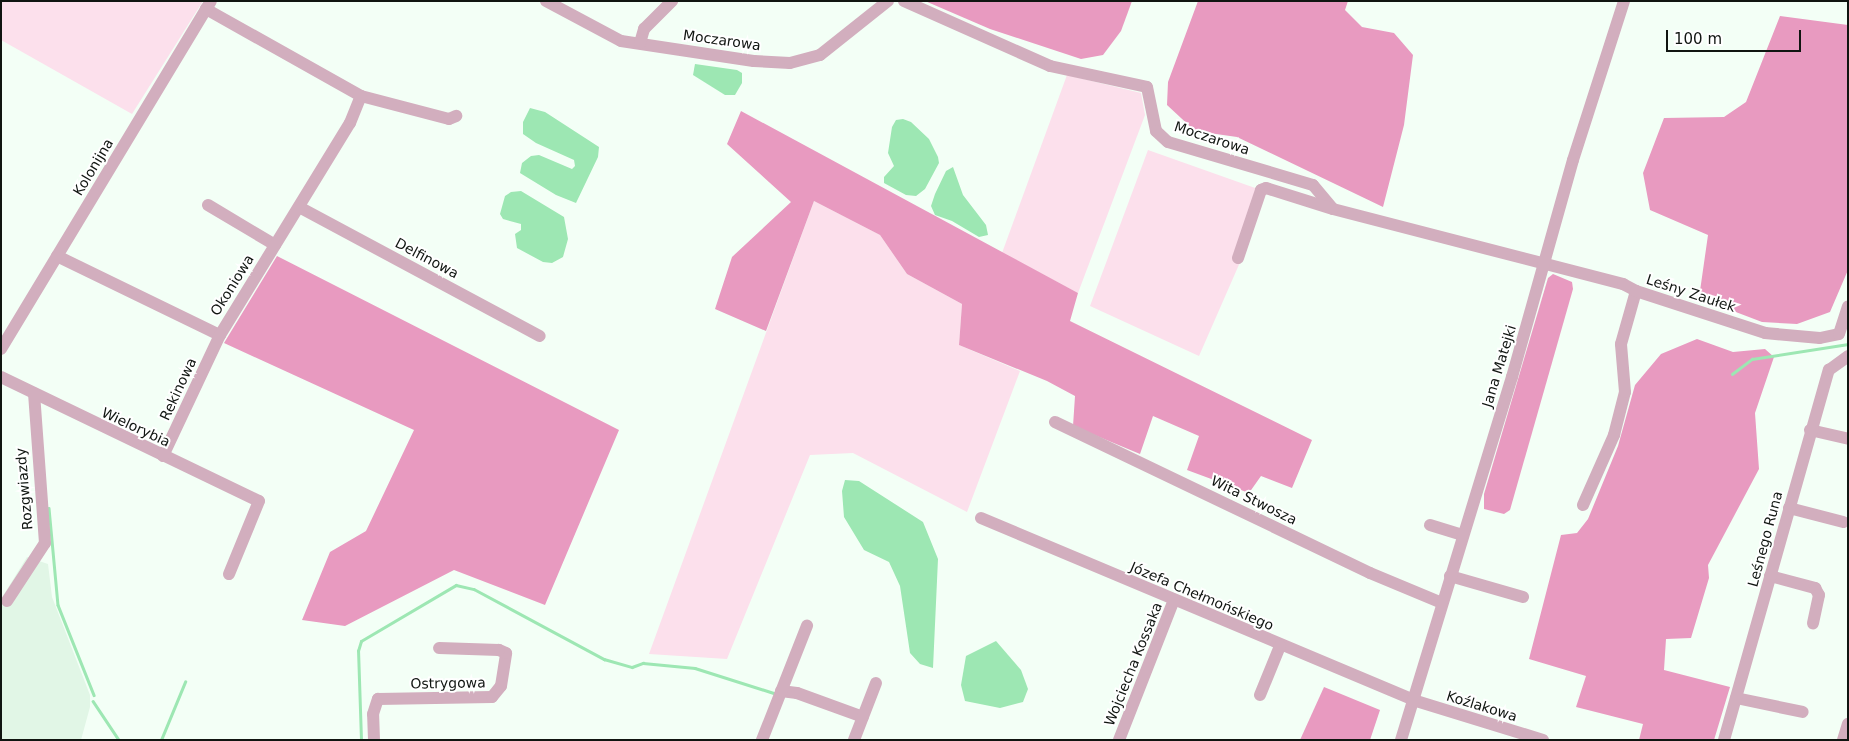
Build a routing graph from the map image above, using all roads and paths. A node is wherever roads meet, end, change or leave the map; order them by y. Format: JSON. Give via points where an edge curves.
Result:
{"nodes":[{"id":1,"x":546,"y":1,"type":"edge"},
{"id":2,"x":672,"y":1,"type":"edge"},
{"id":3,"x":904,"y":1,"type":"edge"},
{"id":4,"x":1624,"y":1,"type":"edge"},
{"id":5,"x":885,"y":2,"type":"edge"},
{"id":6,"x":208,"y":5,"type":"edge"},
{"id":7,"x":640,"y":43,"type":"junction"},
{"id":8,"x":361,"y":96,"type":"junction"},
{"id":9,"x":456,"y":116,"type":"dead end"},
{"id":10,"x":208,"y":205,"type":"dead end"},
{"id":11,"x":299,"y":207,"type":"junction"},
{"id":12,"x":1334,"y":209,"type":"junction"},
{"id":13,"x":275,"y":245,"type":"junction"},
{"id":14,"x":57,"y":256,"type":"junction"},
{"id":15,"x":1238,"y":258,"type":"dead end"},
{"id":16,"x":1543,"y":266,"type":"junction"},
{"id":17,"x":1636,"y":291,"type":"junction"},
{"id":18,"x":1848,"y":306,"type":"edge"},
{"id":19,"x":220,"y":335,"type":"junction"},
{"id":20,"x":540,"y":336,"type":"dead end"},
{"id":21,"x":1,"y":349,"type":"edge"},
{"id":22,"x":1848,"y":356,"type":"edge"},
{"id":23,"x":1,"y":378,"type":"edge"},
{"id":24,"x":34,"y":393,"type":"junction"},
{"id":25,"x":1055,"y":422,"type":"dead end"},
{"id":26,"x":1810,"y":430,"type":"junction"},
{"id":27,"x":1848,"y":439,"type":"edge"},
{"id":28,"x":163,"y":456,"type":"junction"},
{"id":29,"x":1583,"y":505,"type":"dead end"},
{"id":30,"x":1789,"y":508,"type":"junction"},
{"id":31,"x":981,"y":518,"type":"dead end"},
{"id":32,"x":1843,"y":522,"type":"dead end"},
{"id":33,"x":1430,"y":525,"type":"dead end"},
{"id":34,"x":1462,"y":534,"type":"junction"},
{"id":35,"x":229,"y":574,"type":"dead end"},
{"id":36,"x":1450,"y":576,"type":"junction"},
{"id":37,"x":1770,"y":576,"type":"junction"},
{"id":38,"x":1523,"y":597,"type":"dead end"},
{"id":39,"x":1174,"y":600,"type":"junction"},
{"id":40,"x":7,"y":601,"type":"dead end"},
{"id":41,"x":1442,"y":603,"type":"junction"},
{"id":42,"x":1813,"y":623,"type":"dead end"},
{"id":43,"x":807,"y":626,"type":"dead end"},
{"id":44,"x":1280,"y":646,"type":"junction"},
{"id":45,"x":439,"y":648,"type":"dead end"},
{"id":46,"x":876,"y":683,"type":"dead end"},
{"id":47,"x":780,"y":691,"type":"junction"},
{"id":48,"x":1260,"y":695,"type":"dead end"},
{"id":49,"x":1736,"y":698,"type":"junction"},
{"id":50,"x":1412,"y":700,"type":"junction"},
{"id":51,"x":1803,"y":712,"type":"dead end"},
{"id":52,"x":863,"y":716,"type":"junction"},
{"id":53,"x":1848,"y":724,"type":"edge"},
{"id":54,"x":374,"y":740,"type":"edge"},
{"id":55,"x":762,"y":740,"type":"edge"},
{"id":56,"x":854,"y":740,"type":"edge"},
{"id":57,"x":1119,"y":740,"type":"edge"},
{"id":58,"x":1401,"y":740,"type":"edge"},
{"id":59,"x":1543,"y":740,"type":"edge"},
{"id":60,"x":1724,"y":740,"type":"edge"},
{"id":61,"x":1843,"y":740,"type":"edge"}],
"edges":[{"from":1,"to":7,"type":"street","name":"Moczarowa","via":[[621,41]]},
{"from":2,"to":7,"type":"street","via":[[644,29]]},
{"from":3,"to":12,"type":"street","name":"Moczarowa","via":[[1050,66],[1147,87],[1156,131],[1168,142],[1313,185]]},
{"from":4,"to":16,"type":"street","name":"Jana Matejki"},
{"from":5,"to":7,"type":"street","name":"Moczarowa","via":[[820,55],[790,64]]},
{"from":6,"to":8,"type":"street"},
{"from":6,"to":14,"type":"street","name":"Kolonijna"},
{"from":8,"to":9,"type":"street","via":[[449,119]]},
{"from":8,"to":11,"type":"street","name":"Okoniowa","via":[[350,123]]},
{"from":10,"to":13,"type":"street"},
{"from":11,"to":13,"type":"street","name":"Okoniowa"},
{"from":11,"to":20,"type":"street","name":"Delfinowa"},
{"from":12,"to":15,"type":"street","via":[[1266,188],[1262,190]]},
{"from":12,"to":16,"type":"street"},
{"from":13,"to":19,"type":"street","name":"Okoniowa"},
{"from":14,"to":19,"type":"street","name":"Okoniowa"},
{"from":14,"to":21,"type":"street","name":"Kolonijna"},
{"from":16,"to":17,"type":"street","via":[[1623,284]]},
{"from":16,"to":34,"type":"street","name":"Jana Matejki"},
{"from":17,"to":18,"type":"street","name":"Leśny Zaułek","via":[[1765,333],[1820,338],[1839,334]]},
{"from":17,"to":29,"type":"street","name":"Leśny Zaułek","via":[[1621,344],[1622,400],[1614,436]]},
{"from":19,"to":28,"type":"street","name":"Rekinowa"},
{"from":22,"to":26,"type":"street","name":"Leśnego Runa","via":[[1829,370]]},
{"from":23,"to":24,"type":"street","name":"Wielorybia"},
{"from":24,"to":28,"type":"street","name":"Wielorybia"},
{"from":24,"to":40,"type":"street","name":"Rozgwiazdy","via":[[44,542]]},
{"from":25,"to":41,"type":"street","name":"Wita Stwosza"},
{"from":26,"to":27,"type":"street"},
{"from":26,"to":30,"type":"street","name":"Leśnego Runa"},
{"from":28,"to":35,"type":"street","name":"Wielorybia","via":[[260,501]]},
{"from":30,"to":32,"type":"street"},
{"from":30,"to":37,"type":"street","name":"Leśnego Runa"},
{"from":31,"to":39,"type":"street","name":"Józefa Chełmońskiego"},
{"from":33,"to":34,"type":"street"},
{"from":34,"to":36,"type":"street","name":"Jana Matejki"},
{"from":36,"to":38,"type":"street"},
{"from":36,"to":41,"type":"street","name":"Jana Matejki"},
{"from":37,"to":42,"type":"street","via":[[1815,588],[1819,595]]},
{"from":37,"to":49,"type":"street","name":"Leśnego Runa"},
{"from":39,"to":44,"type":"street","name":"Józefa Chełmońskiego"},
{"from":39,"to":57,"type":"street","name":"Wojciecha Kossaka"},
{"from":41,"to":50,"type":"street","name":"Jana Matejki"},
{"from":43,"to":47,"type":"street"},
{"from":44,"to":48,"type":"street"},
{"from":44,"to":50,"type":"street","name":"Józefa Chełmońskiego"},
{"from":45,"to":54,"type":"street","name":"Ostrygowa","via":[[506,653],[501,686],[492,697],[378,699],[373,714]]},
{"from":46,"to":52,"type":"street"},
{"from":47,"to":52,"type":"street","via":[[796,693]]},
{"from":47,"to":55,"type":"street"},
{"from":49,"to":51,"type":"street"},
{"from":49,"to":60,"type":"street","name":"Leśnego Runa"},
{"from":50,"to":58,"type":"street","name":"Jana Matejki"},
{"from":50,"to":59,"type":"street","name":"Koźlakowa"},
{"from":52,"to":56,"type":"street"},
{"from":53,"to":61,"type":"street"}]}
